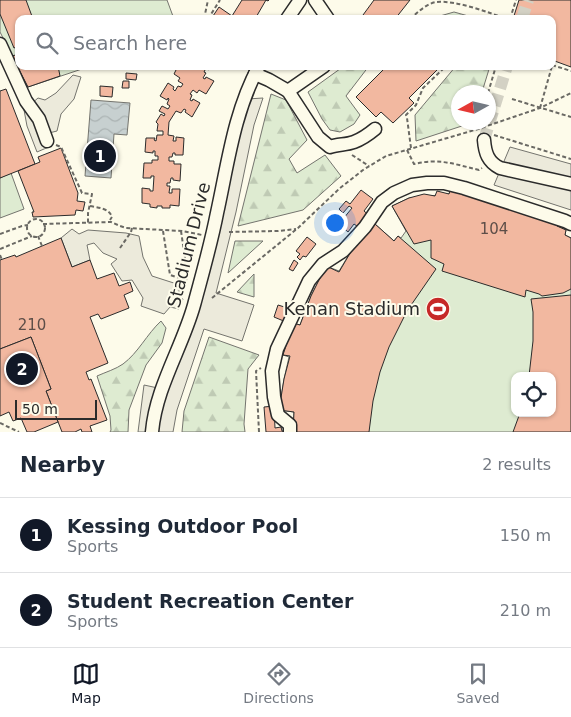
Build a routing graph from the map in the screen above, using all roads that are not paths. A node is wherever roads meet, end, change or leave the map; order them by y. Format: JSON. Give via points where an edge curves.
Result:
{"nodes":[{"id":1,"x":300,"y":0,"type":"edge"},
{"id":2,"x":315,"y":0,"type":"edge"},
{"id":3,"x":290,"y":15,"type":"edge"},
{"id":4,"x":325,"y":15,"type":"edge"},
{"id":5,"x":0,"y":44,"type":"edge"},
{"id":6,"x":257,"y":70,"type":"edge"},
{"id":7,"x":318,"y":70,"type":"edge"},
{"id":8,"x":288,"y":91,"type":"junction"},
{"id":9,"x":375,"y":129,"type":"dead end"},
{"id":10,"x":484,"y":134,"type":"tunnel mouth"},
{"id":11,"x":47,"y":142,"type":"road end"},
{"id":12,"x":571,"y":184,"type":"edge"},
{"id":13,"x":571,"y":224,"type":"edge"},
{"id":14,"x":152,"y":432,"type":"edge"},
{"id":15,"x":290,"y":432,"type":"edge"}],
"edges":[{"from":1,"to":3,"type":"street"},
{"from":2,"to":4,"type":"street"},
{"from":5,"to":11,"type":"street","via":[[26,101],[39,119]]},
{"from":6,"to":8,"type":"street"},
{"from":6,"to":14,"type":"street","name":"Stadium Drive","via":[[234,130],[193,308],[158,402]]},
{"from":7,"to":8,"type":"street"},
{"from":8,"to":9,"type":"street","via":[[318,137],[330,147],[354,142]]},
{"from":10,"to":12,"type":"street","via":[[484,150],[493,164]]},
{"from":13,"to":15,"type":"street","via":[[444,183],[427,183],[394,193],[382,202],[365,228],[323,264],[309,281],[277,349],[272,371],[274,397],[278,415],[290,425]]}]}
